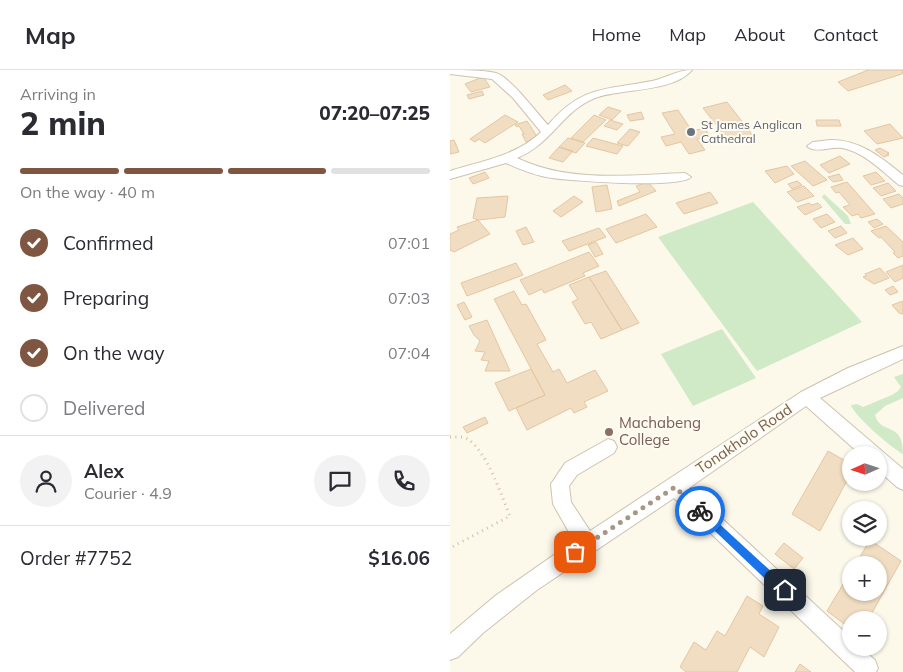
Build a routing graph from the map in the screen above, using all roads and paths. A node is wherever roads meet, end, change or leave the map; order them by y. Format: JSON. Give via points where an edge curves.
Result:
{"nodes":[{"id":1,"x":687,"y":70,"type":"edge"},
{"id":2,"x":450,"y":72,"type":"edge"},
{"id":3,"x":547,"y":132,"type":"junction"},
{"id":4,"x":813,"y":146,"type":"dead end"},
{"id":5,"x":506,"y":158,"type":"junction"},
{"id":6,"x":450,"y":175,"type":"edge"},
{"id":7,"x":685,"y":177,"type":"dead end"},
{"id":8,"x":903,"y":182,"type":"edge"},
{"id":9,"x":903,"y":352,"type":"edge"},
{"id":10,"x":807,"y":397,"type":"junction"},
{"id":11,"x":450,"y":437,"type":"edge"},
{"id":12,"x":864,"y":446,"type":"edge"},
{"id":13,"x":608,"y":447,"type":"dead end"},
{"id":14,"x":888,"y":468,"type":"edge"},
{"id":15,"x":903,"y":481,"type":"edge"},
{"id":16,"x":675,"y":487,"type":"junction"},
{"id":17,"x":587,"y":544,"type":"junction"},
{"id":18,"x":450,"y":548,"type":"edge"},
{"id":19,"x":450,"y":649,"type":"edge"},
{"id":20,"x":867,"y":668,"type":"dead end"}],
"edges":[{"from":1,"to":3,"type":"street","via":[[670,79],[590,96],[565,111]]},
{"from":2,"to":3,"type":"street","via":[[495,76],[517,96]]},
{"from":3,"to":5,"type":"street","via":[[528,149]]},
{"from":4,"to":8,"type":"street","via":[[839,144],[858,149]]},
{"from":5,"to":6,"type":"street"},
{"from":5,"to":7,"type":"street","via":[[530,170],[559,175]]},
{"from":9,"to":10,"type":"street","name":"Tonakholo Road"},
{"from":10,"to":12,"type":"street"},
{"from":10,"to":16,"type":"street","name":"Tonakholo Road"},
{"from":11,"to":18,"type":"path","via":[[470,441],[490,472],[510,516]]},
{"from":13,"to":17,"type":"street","via":[[571,469],[560,484],[562,504]]},
{"from":14,"to":15,"type":"street"},
{"from":16,"to":17,"type":"street","name":"Tonakholo Road"},
{"from":16,"to":20,"type":"street"},
{"from":17,"to":19,"type":"street","name":"Tonakholo Road","via":[[477,622]]}]}
